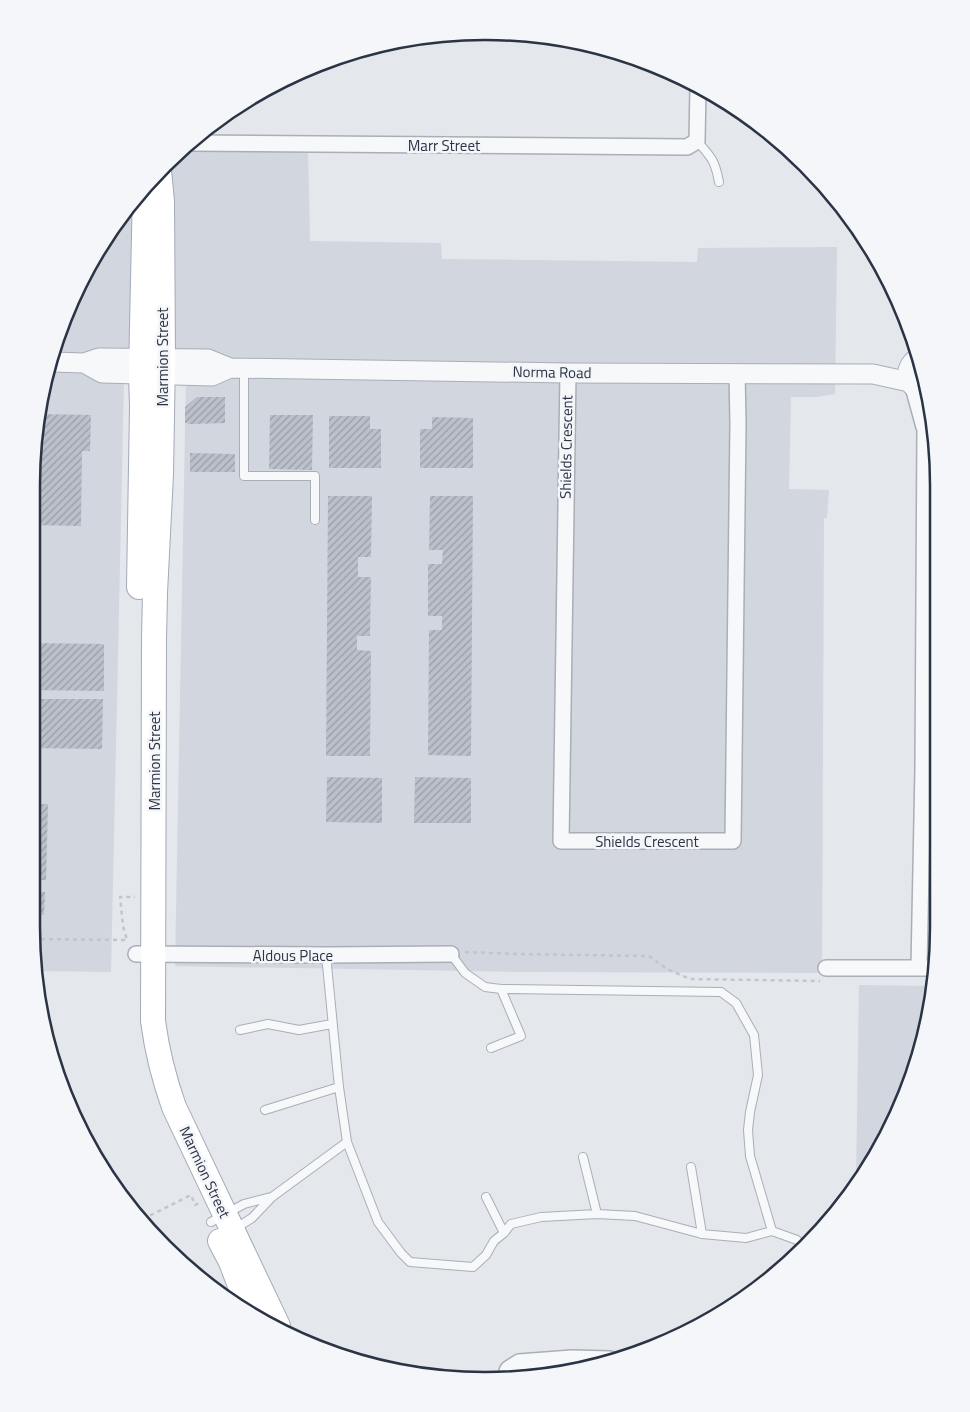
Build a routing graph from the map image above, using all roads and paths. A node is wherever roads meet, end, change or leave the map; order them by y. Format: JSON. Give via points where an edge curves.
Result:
{"nodes":[{"id":1,"x":698,"y":95,"type":"edge"},
{"id":2,"x":697,"y":141,"type":"junction"},
{"id":3,"x":200,"y":143,"type":"edge"},
{"id":4,"x":160,"y":181,"type":"edge"},
{"id":5,"x":719,"y":182,"type":"dead end"},
{"id":6,"x":145,"y":198,"type":"edge"},
{"id":7,"x":912,"y":359,"type":"edge"},
{"id":8,"x":58,"y":362,"type":"edge"},
{"id":9,"x":912,"y":362,"type":"edge"},
{"id":10,"x":152,"y":366,"type":"junction"},
{"id":11,"x":237,"y":368,"type":"junction"},
{"id":12,"x":568,"y":372,"type":"junction"},
{"id":13,"x":737,"y":373,"type":"junction"},
{"id":14,"x":874,"y":374,"type":"junction"},
{"id":15,"x":917,"y":387,"type":"edge"},
{"id":16,"x":926,"y":426,"type":"edge"},
{"id":17,"x":925,"y":430,"type":"junction"},
{"id":18,"x":315,"y":520,"type":"dead end"},
{"id":19,"x":930,"y":531,"type":"edge"},
{"id":20,"x":930,"y":786,"type":"edge"},
{"id":21,"x":40,"y":940,"type":"edge"},
{"id":22,"x":138,"y":949,"type":"junction"},
{"id":23,"x":451,"y":954,"type":"junction"},
{"id":24,"x":326,"y":955,"type":"junction"},
{"id":25,"x":919,"y":968,"type":"junction"},
{"id":26,"x":928,"y":968,"type":"edge"},
{"id":27,"x":825,"y":975,"type":"joint"},
{"id":28,"x":501,"y":989,"type":"junction"},
{"id":29,"x":332,"y":1024,"type":"junction"},
{"id":30,"x":240,"y":1030,"type":"dead end"},
{"id":31,"x":491,"y":1048,"type":"dead end"},
{"id":32,"x":339,"y":1087,"type":"junction"},
{"id":33,"x":265,"y":1110,"type":"dead end"},
{"id":34,"x":347,"y":1142,"type":"junction"},
{"id":35,"x":583,"y":1157,"type":"dead end"},
{"id":36,"x":691,"y":1167,"type":"dead end"},
{"id":37,"x":191,"y":1195,"type":"dead end"},
{"id":38,"x":272,"y":1197,"type":"junction"},
{"id":39,"x":486,"y":1197,"type":"dead end"},
{"id":40,"x":597,"y":1214,"type":"junction"},
{"id":41,"x":147,"y":1217,"type":"edge"},
{"id":42,"x":222,"y":1226,"type":"junction"},
{"id":43,"x":772,"y":1230,"type":"junction"},
{"id":44,"x":504,"y":1233,"type":"junction"},
{"id":45,"x":702,"y":1234,"type":"junction"},
{"id":46,"x":799,"y":1242,"type":"edge"},
{"id":47,"x":246,"y":1302,"type":"edge"},
{"id":48,"x":274,"y":1318,"type":"edge"},
{"id":49,"x":591,"y":1359,"type":"edge"},
{"id":50,"x":507,"y":1371,"type":"edge"}],
"edges":[{"from":1,"to":2,"type":"street"},
{"from":2,"to":3,"type":"street","name":"Marr Street","via":[[687,147]]},
{"from":2,"to":5,"type":"lane","via":[[715,163]]},
{"from":4,"to":10,"type":"main road","name":"Marmion Street","via":[[162,219]]},
{"from":6,"to":10,"type":"main road","name":"Marmion Street"},
{"from":7,"to":14,"type":"street","name":"Norma Road"},
{"from":8,"to":10,"type":"street","name":"Norma Road","via":[[84,363],[102,373]]},
{"from":9,"to":15,"type":"street","via":[[907,374]]},
{"from":10,"to":11,"type":"street","name":"Norma Road","via":[[208,359]]},
{"from":10,"to":22,"type":"main road","name":"Marmion Street","via":[[142,406]]},
{"from":11,"to":12,"type":"street","name":"Norma Road"},
{"from":11,"to":18,"type":"lane","via":[[244,476],[315,476]]},
{"from":12,"to":13,"type":"street","name":"Norma Road"},
{"from":12,"to":13,"type":"street","name":"Shields Crescent","via":[[561,841],[734,841]]},
{"from":13,"to":14,"type":"street","name":"Norma Road"},
{"from":14,"to":15,"type":"street","name":"Norma Road"},
{"from":15,"to":17,"type":"street"},
{"from":16,"to":17,"type":"street"},
{"from":17,"to":19,"type":"street"},
{"from":20,"to":25,"type":"street"},
{"from":21,"to":22,"type":"path"},
{"from":22,"to":24,"type":"street","name":"Aldous Place"},
{"from":22,"to":42,"type":"main road","name":"Marmion Street","via":[[137,1016],[146,1074],[196,1193]]},
{"from":23,"to":24,"type":"street","name":"Aldous Place"},
{"from":23,"to":27,"type":"path","via":[[649,956],[690,979]]},
{"from":23,"to":28,"type":"lane","via":[[465,973],[485,987]]},
{"from":24,"to":29,"type":"lane"},
{"from":25,"to":26,"type":"street"},
{"from":25,"to":27,"type":"street"},
{"from":28,"to":31,"type":"lane","via":[[522,1036]]},
{"from":28,"to":43,"type":"lane","via":[[721,992],[736,1003],[754,1035],[758,1075],[748,1130],[750,1156]]},
{"from":29,"to":30,"type":"lane","via":[[299,1030],[268,1024]]},
{"from":29,"to":32,"type":"lane"},
{"from":32,"to":33,"type":"lane"},
{"from":32,"to":34,"type":"lane"},
{"from":34,"to":38,"type":"lane"},
{"from":34,"to":44,"type":"lane","via":[[378,1222],[410,1262],[473,1267]]},
{"from":35,"to":40,"type":"lane"},
{"from":36,"to":45,"type":"lane"},
{"from":37,"to":41,"type":"path"},
{"from":38,"to":42,"type":"lane","via":[[244,1204]]},
{"from":38,"to":42,"type":"lane","via":[[252,1218]]},
{"from":39,"to":44,"type":"lane"},
{"from":40,"to":44,"type":"lane","via":[[541,1217],[511,1224]]},
{"from":40,"to":45,"type":"lane","via":[[635,1216]]},
{"from":42,"to":47,"type":"main road","name":"Marmion Street"},
{"from":42,"to":48,"type":"main road","name":"Marmion Street"},
{"from":43,"to":45,"type":"lane","via":[[746,1238]]},
{"from":43,"to":46,"type":"lane"},
{"from":49,"to":50,"type":"street","via":[[518,1362]]}]}
